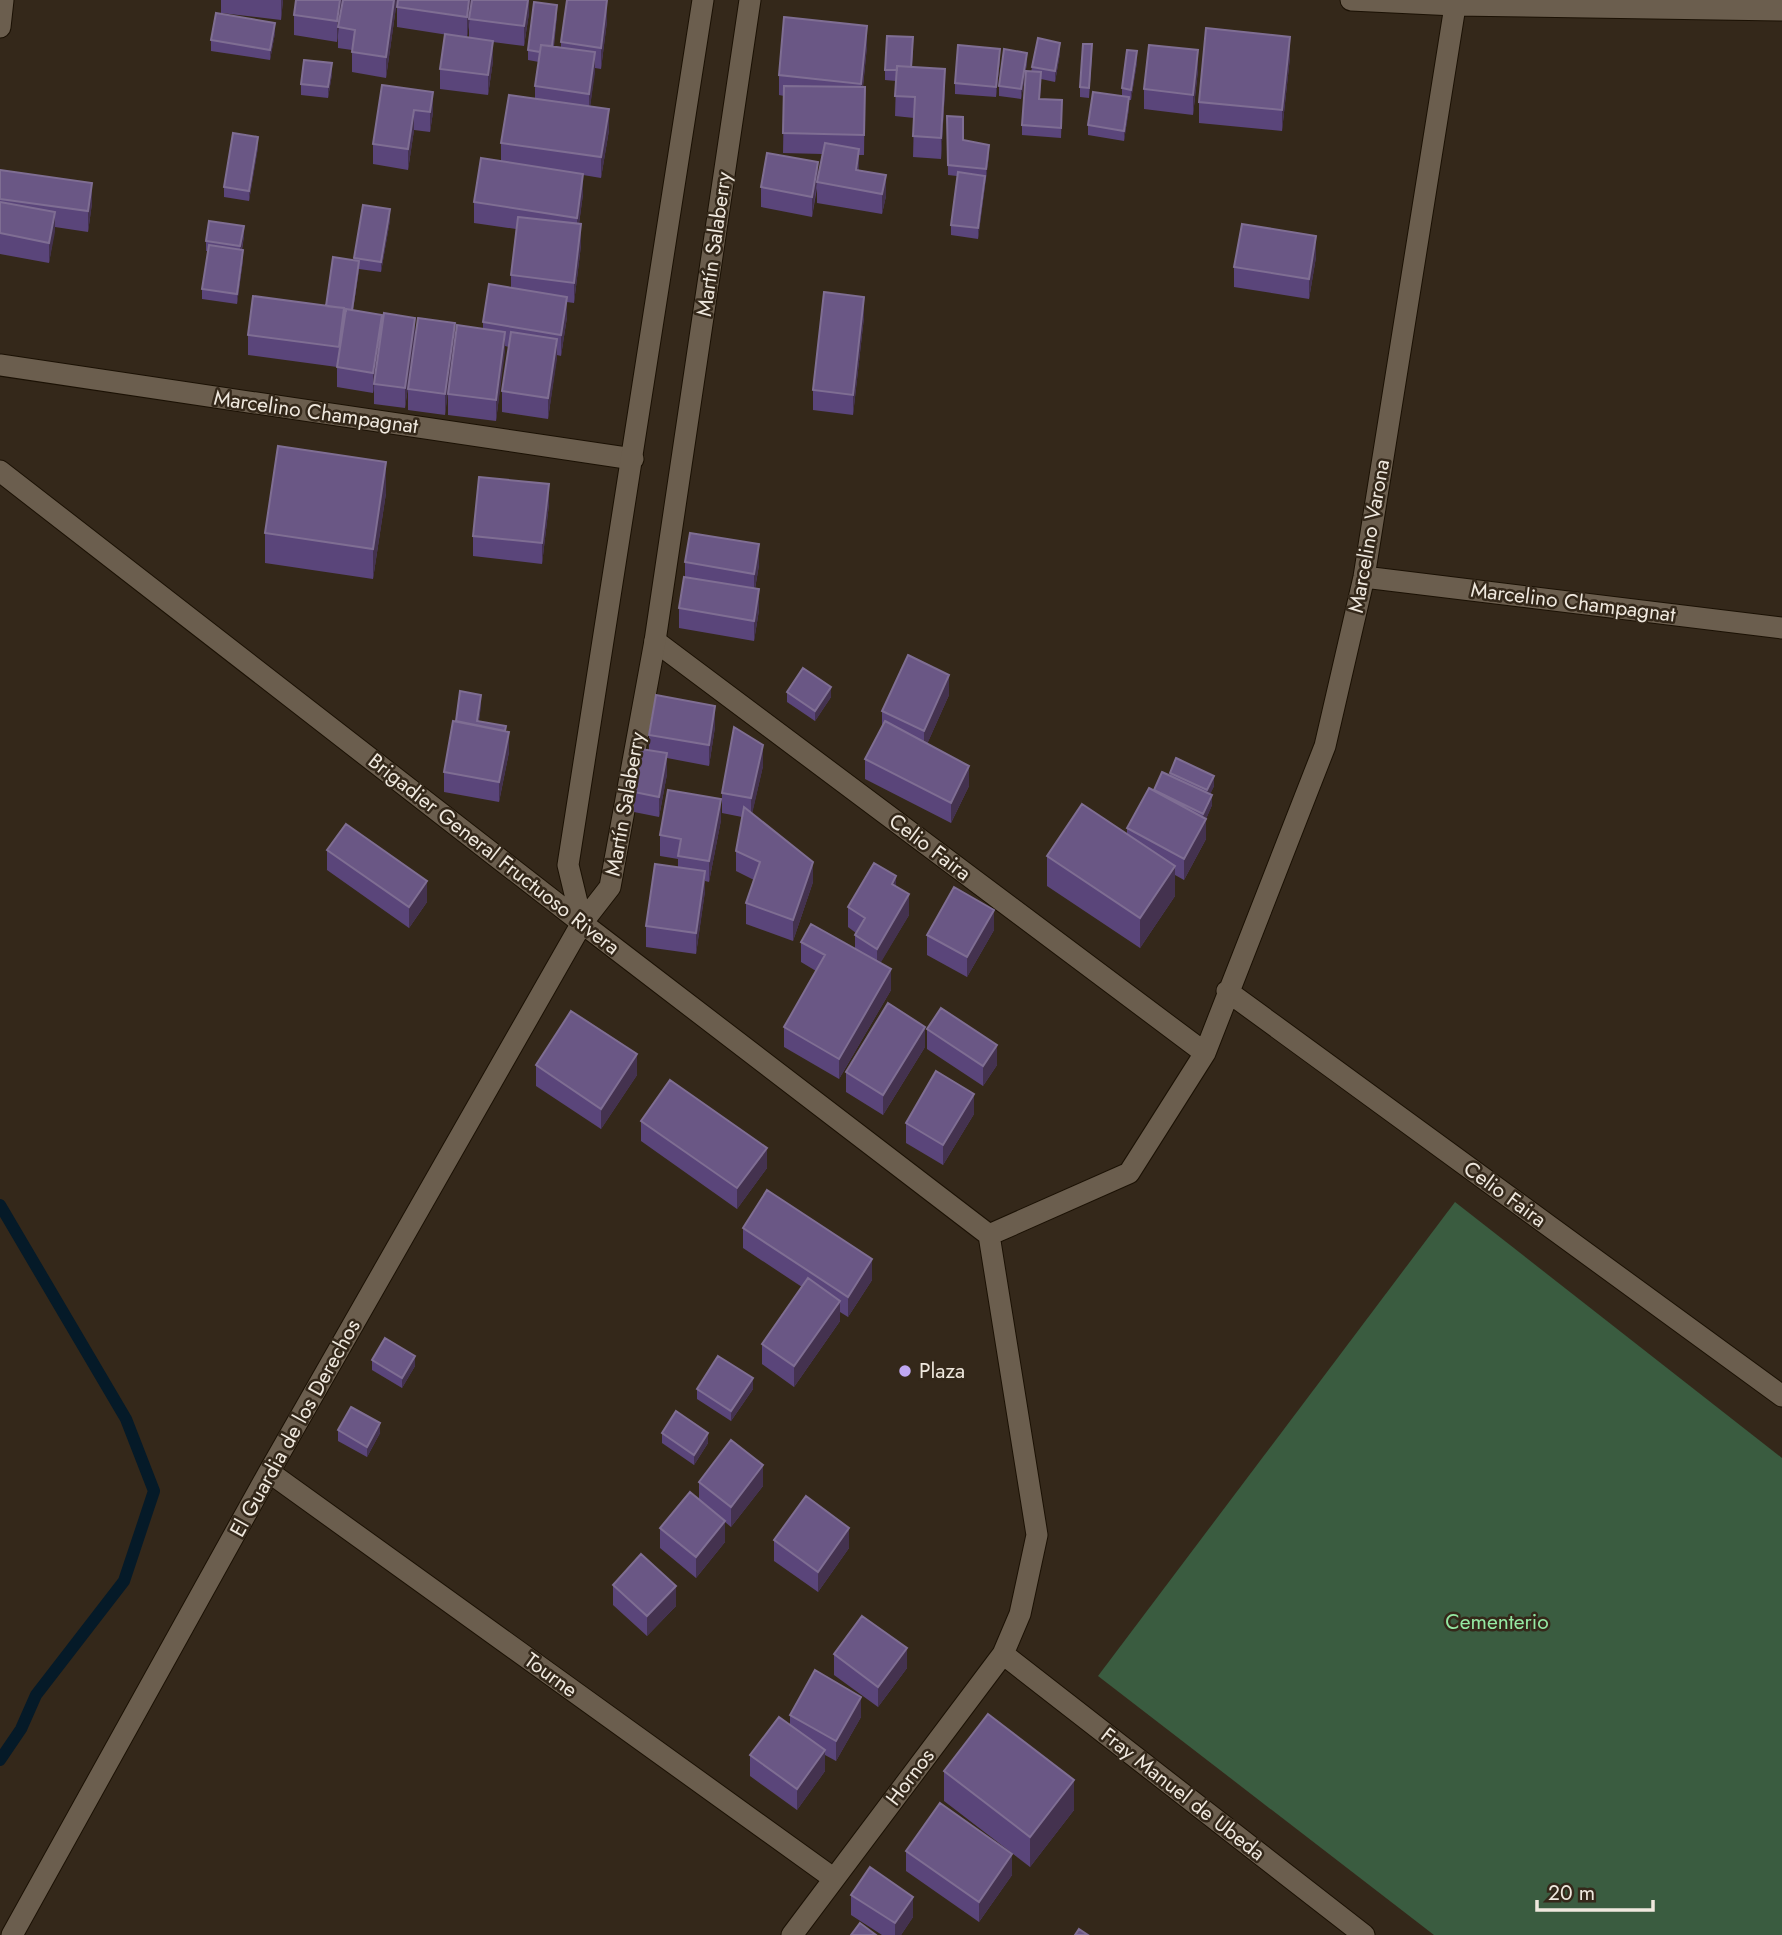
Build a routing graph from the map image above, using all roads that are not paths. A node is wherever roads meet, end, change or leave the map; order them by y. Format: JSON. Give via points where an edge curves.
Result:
{"nodes":[{"id":1,"x":3,"y":0,"type":"edge"},
{"id":2,"x":704,"y":0,"type":"edge"},
{"id":3,"x":750,"y":0,"type":"edge"},
{"id":4,"x":1351,"y":0,"type":"edge"},
{"id":5,"x":1456,"y":3,"type":"edge"},
{"id":6,"x":1782,"y":10,"type":"edge"},
{"id":7,"x":0,"y":27,"type":"edge"},
{"id":8,"x":0,"y":365,"type":"edge"},
{"id":9,"x":633,"y":459,"type":"junction"},
{"id":10,"x":0,"y":471,"type":"edge"},
{"id":11,"x":1364,"y":577,"type":"junction"},
{"id":12,"x":1782,"y":628,"type":"edge"},
{"id":13,"x":655,"y":641,"type":"junction"},
{"id":14,"x":582,"y":923,"type":"junction"},
{"id":15,"x":1227,"y":991,"type":"junction"},
{"id":16,"x":1205,"y":1052,"type":"junction"},
{"id":17,"x":989,"y":1235,"type":"junction"},
{"id":18,"x":1782,"y":1396,"type":"edge"},
{"id":19,"x":269,"y":1472,"type":"junction"},
{"id":20,"x":1003,"y":1654,"type":"junction"},
{"id":21,"x":833,"y":1878,"type":"junction"},
{"id":22,"x":12,"y":1935,"type":"edge"},
{"id":23,"x":792,"y":1935,"type":"edge"},
{"id":24,"x":1364,"y":1935,"type":"edge"}],
"edges":[{"from":1,"to":7,"type":"street"},
{"from":2,"to":9,"type":"street","name":"Martín Salaberry"},
{"from":3,"to":13,"type":"street","name":"Martín Salaberry"},
{"from":4,"to":5,"type":"street"},
{"from":5,"to":6,"type":"street"},
{"from":5,"to":11,"type":"street","name":"Marcelino Varona"},
{"from":8,"to":9,"type":"street","name":"Marcelino Champagnat"},
{"from":9,"to":14,"type":"street","name":"Martín Salaberry","via":[[568,865]]},
{"from":10,"to":14,"type":"street","name":"Brigadier General Fructuoso Rivera"},
{"from":11,"to":12,"type":"street","name":"Marcelino Champagnat"},
{"from":11,"to":15,"type":"street","name":"Marcelino Varona","via":[[1325,746]]},
{"from":13,"to":14,"type":"street","name":"Martín Salaberry","via":[[610,887]]},
{"from":13,"to":16,"type":"street","name":"Celio Faira"},
{"from":14,"to":17,"type":"street","name":"Brigadier General Fructuoso Rivera"},
{"from":14,"to":19,"type":"street","name":"El Guardia de los Derechos"},
{"from":15,"to":16,"type":"street","name":"Marcelino Varona"},
{"from":15,"to":18,"type":"street","name":"Celio Faira"},
{"from":16,"to":17,"type":"street","name":"Marcelino Varona","via":[[1129,1173]]},
{"from":17,"to":20,"type":"street","name":"Hornos","via":[[1037,1535],[1020,1614]]},
{"from":19,"to":21,"type":"street","name":"Tourne"},
{"from":19,"to":22,"type":"street","name":"El Guardia de los Derechos"},
{"from":20,"to":21,"type":"street","name":"Hornos"},
{"from":20,"to":24,"type":"street","name":"Fray Manuel de Ubeda"},
{"from":21,"to":23,"type":"street","name":"Hornos"}]}
